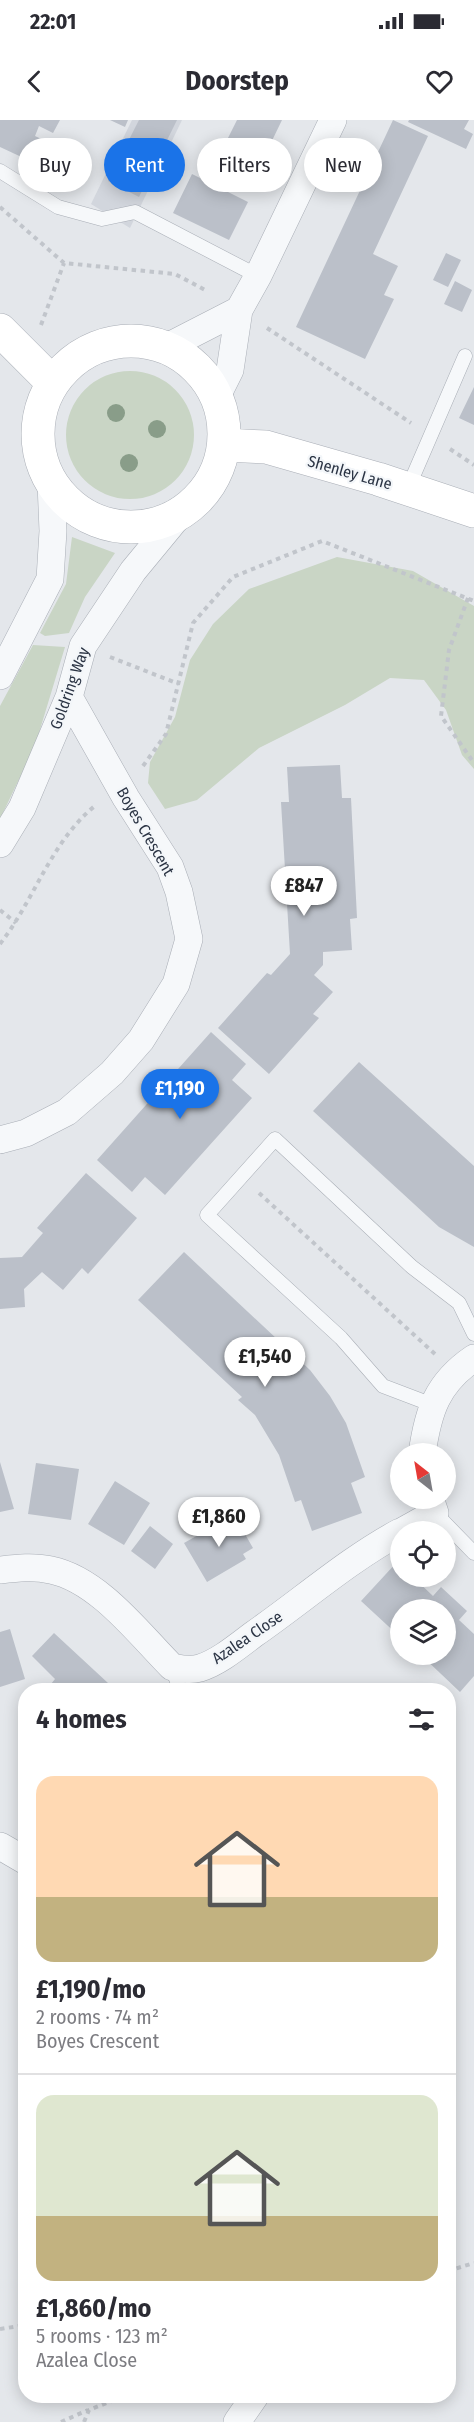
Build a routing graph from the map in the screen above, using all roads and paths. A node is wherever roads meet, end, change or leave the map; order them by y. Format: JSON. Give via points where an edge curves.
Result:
{"nodes":[{"id":1,"x":333,"y":120,"type":"edge"},
{"id":2,"x":0,"y":171,"type":"edge"},
{"id":3,"x":258,"y":276,"type":"junction"},
{"id":4,"x":239,"y":310,"type":"junction"},
{"id":5,"x":0,"y":330,"type":"edge"},
{"id":6,"x":165,"y":348,"type":"junction"},
{"id":7,"x":465,"y":356,"type":"dead end"},
{"id":8,"x":53,"y":383,"type":"junction"},
{"id":9,"x":216,"y":398,"type":"junction"},
{"id":10,"x":224,"y":445,"type":"junction"},
{"id":11,"x":51,"y":483,"type":"junction"},
{"id":12,"x":408,"y":488,"type":"junction"},
{"id":13,"x":474,"y":511,"type":"edge"},
{"id":14,"x":180,"y":514,"type":"junction"},
{"id":15,"x":468,"y":598,"type":"junction"},
{"id":16,"x":474,"y":601,"type":"edge"},
{"id":17,"x":0,"y":676,"type":"edge"},
{"id":18,"x":69,"y":697,"type":"junction"},
{"id":19,"x":474,"y":763,"type":"edge"},
{"id":20,"x":120,"y":788,"type":"junction"},
{"id":21,"x":0,"y":844,"type":"edge"},
{"id":22,"x":0,"y":910,"type":"edge"},
{"id":23,"x":16,"y":923,"type":"junction"},
{"id":24,"x":0,"y":944,"type":"edge"},
{"id":25,"x":0,"y":1140,"type":"edge"},
{"id":26,"x":241,"y":1177,"type":"junction"},
{"id":27,"x":474,"y":1334,"type":"edge"},
{"id":28,"x":465,"y":1365,"type":"edge"},
{"id":29,"x":433,"y":1405,"type":"junction"},
{"id":30,"x":423,"y":1443,"type":"edge"},
{"id":31,"x":428,"y":1509,"type":"edge"},
{"id":32,"x":435,"y":1509,"type":"edge"},
{"id":33,"x":414,"y":1521,"type":"edge"},
{"id":34,"x":390,"y":1538,"type":"edge"},
{"id":35,"x":474,"y":1553,"type":"edge"},
{"id":36,"x":0,"y":1570,"type":"edge"},
{"id":37,"x":176,"y":1679,"type":"edge"},
{"id":38,"x":0,"y":1846,"type":"edge"},
{"id":39,"x":18,"y":1856,"type":"edge"},
{"id":40,"x":474,"y":2263,"type":"edge"},
{"id":41,"x":456,"y":2269,"type":"edge"},
{"id":42,"x":18,"y":2326,"type":"edge"},
{"id":43,"x":0,"y":2329,"type":"edge"},
{"id":44,"x":106,"y":2403,"type":"edge"},
{"id":45,"x":250,"y":2403,"type":"edge"},
{"id":46,"x":89,"y":2410,"type":"junction"},
{"id":47,"x":61,"y":2422,"type":"edge"},
{"id":48,"x":84,"y":2422,"type":"edge"},
{"id":49,"x":237,"y":2422,"type":"edge"}],
"edges":[{"from":1,"to":3,"type":"street"},
{"from":2,"to":3,"type":"lane","via":[[58,207],[102,219],[135,212]]},
{"from":3,"to":4,"type":"street"},
{"from":4,"to":6,"type":"street"},
{"from":4,"to":9,"type":"street","via":[[230,370]]},
{"from":5,"to":8,"type":"main road"},
{"from":6,"to":8,"type":"main road","via":[[148,342],[120,341],[94,348],[71,363]]},
{"from":6,"to":9,"type":"main road","via":[[196,367]]},
{"from":7,"to":12,"type":"lane"},
{"from":8,"to":11,"type":"main road","via":[[41,407],[37,433],[40,459]]},
{"from":9,"to":10,"type":"main road","via":[[223,416]]},
{"from":10,"to":12,"type":"main road","name":"Shenley Lane","via":[[266,447]]},
{"from":10,"to":14,"type":"main road","via":[[217,472],[201,496]]},
{"from":11,"to":14,"type":"main road","via":[[70,505],[95,521],[123,527],[153,525]]},
{"from":11,"to":17,"type":"street","via":[[50,579]]},
{"from":12,"to":13,"type":"main road","name":"Shenley Lane"},
{"from":14,"to":18,"type":"street","name":"Goldring Way","via":[[133,571],[83,646]]},
{"from":15,"to":16,"type":"path"},
{"from":15,"to":19,"type":"path","via":[[449,650],[441,716]]},
{"from":15,"to":20,"type":"path","via":[[322,541],[233,577],[193,623],[166,734],[141,768]]},
{"from":18,"to":20,"type":"street","name":"Boyes Crescent"},
{"from":18,"to":21,"type":"street","name":"Goldring Way","via":[[22,807]]},
{"from":20,"to":23,"type":"path","via":[[78,820],[58,846]]},
{"from":20,"to":25,"type":"street","name":"Boyes Crescent","via":[[170,867],[179,892],[189,939],[176,984],[141,1040],[112,1073],[67,1112],[27,1133]]},
{"from":22,"to":23,"type":"path"},
{"from":23,"to":24,"type":"path"},
{"from":26,"to":27,"type":"lane","via":[[276,1139],[412,1267],[459,1303]]},
{"from":26,"to":28,"type":"path"},
{"from":26,"to":29,"type":"lane","via":[[207,1215],[341,1338],[383,1386]]},
{"from":28,"to":29,"type":"street","via":[[441,1389]]},
{"from":29,"to":30,"type":"street"},
{"from":31,"to":33,"type":"street","name":"Azalea Close"},
{"from":32,"to":35,"type":"lane"},
{"from":34,"to":37,"type":"street","name":"Azalea Close","via":[[226,1654],[200,1668],[186,1670]]},
{"from":36,"to":37,"type":"street","name":"Azalea Close","via":[[26,1567],[78,1579],[106,1599]]},
{"from":38,"to":39,"type":"street"},
{"from":40,"to":41,"type":"path"},
{"from":42,"to":43,"type":"path"},
{"from":44,"to":46,"type":"path"},
{"from":45,"to":49,"type":"street"},
{"from":46,"to":47,"type":"path"},
{"from":46,"to":48,"type":"path"}]}
